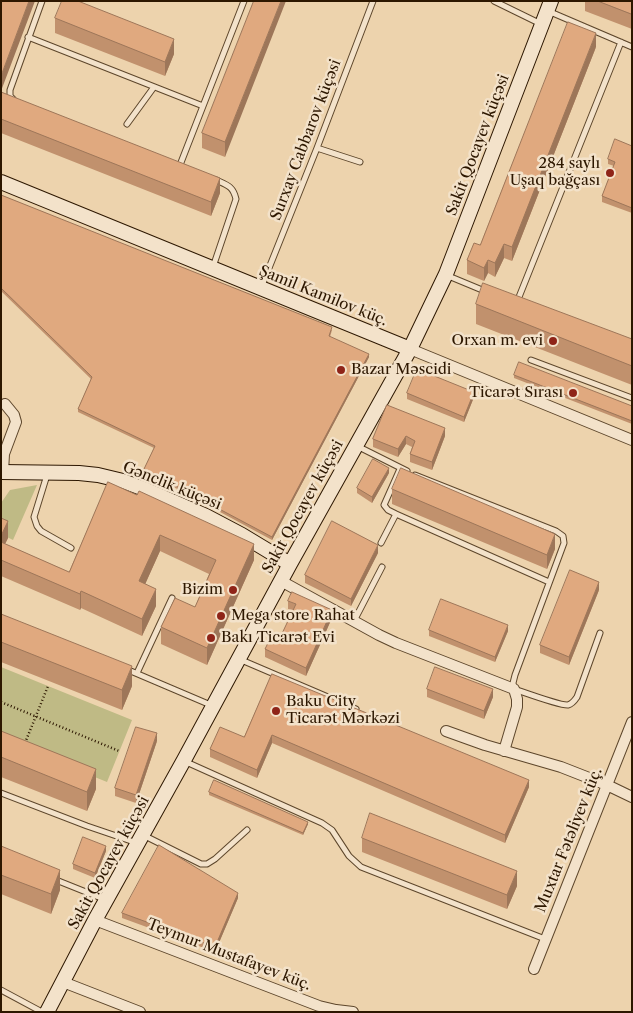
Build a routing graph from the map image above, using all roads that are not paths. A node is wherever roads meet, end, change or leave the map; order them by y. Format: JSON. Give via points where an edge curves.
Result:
{"nodes":[{"id":1,"x":42,"y":1,"type":"edge"},
{"id":2,"x":244,"y":1,"type":"edge"},
{"id":3,"x":373,"y":1,"type":"edge"},
{"id":4,"x":494,"y":1,"type":"edge"},
{"id":5,"x":550,"y":6,"type":"edge"},
{"id":6,"x":542,"y":25,"type":"junction"},
{"id":7,"x":28,"y":37,"type":"junction"},
{"id":8,"x":621,"y":42,"type":"junction"},
{"id":9,"x":632,"y":47,"type":"edge"},
{"id":10,"x":154,"y":87,"type":"junction"},
{"id":11,"x":15,"y":100,"type":"edge"},
{"id":12,"x":203,"y":106,"type":"junction"},
{"id":13,"x":127,"y":124,"type":"dead end"},
{"id":14,"x":317,"y":148,"type":"junction"},
{"id":15,"x":170,"y":161,"type":"edge"},
{"id":16,"x":360,"y":162,"type":"dead end"},
{"id":17,"x":180,"y":165,"type":"junction"},
{"id":18,"x":188,"y":168,"type":"edge"},
{"id":19,"x":212,"y":179,"type":"edge"},
{"id":20,"x":1,"y":182,"type":"edge"},
{"id":21,"x":213,"y":268,"type":"junction"},
{"id":22,"x":446,"y":274,"type":"junction"},
{"id":23,"x":261,"y":288,"type":"junction"},
{"id":24,"x":490,"y":293,"type":"edge"},
{"id":25,"x":508,"y":301,"type":"edge"},
{"id":26,"x":516,"y":305,"type":"junction"},
{"id":27,"x":525,"y":308,"type":"edge"},
{"id":28,"x":410,"y":349,"type":"junction"},
{"id":29,"x":531,"y":360,"type":"dead end"},
{"id":30,"x":632,"y":398,"type":"edge"},
{"id":31,"x":5,"y":404,"type":"dead end"},
{"id":32,"x":632,"y":440,"type":"edge"},
{"id":33,"x":356,"y":446,"type":"junction"},
{"id":34,"x":400,"y":469,"type":"junction"},
{"id":35,"x":2,"y":472,"type":"edge"},
{"id":36,"x":48,"y":472,"type":"junction"},
{"id":37,"x":396,"y":514,"type":"junction"},
{"id":38,"x":381,"y":543,"type":"dead end"},
{"id":39,"x":71,"y":548,"type":"dead end"},
{"id":40,"x":290,"y":564,"type":"junction"},
{"id":41,"x":382,"y":567,"type":"dead end"},
{"id":42,"x":281,"y":581,"type":"junction"},
{"id":43,"x":549,"y":582,"type":"junction"},
{"id":44,"x":172,"y":598,"type":"dead end"},
{"id":45,"x":354,"y":621,"type":"junction"},
{"id":46,"x":600,"y":633,"type":"dead end"},
{"id":47,"x":239,"y":658,"type":"junction"},
{"id":48,"x":119,"y":665,"type":"edge"},
{"id":49,"x":137,"y":673,"type":"junction"},
{"id":50,"x":514,"y":689,"type":"junction"},
{"id":51,"x":213,"y":706,"type":"junction"},
{"id":52,"x":361,"y":711,"type":"edge"},
{"id":53,"x":632,"y":722,"type":"edge"},
{"id":54,"x":446,"y":731,"type":"dead end"},
{"id":55,"x":504,"y":751,"type":"junction"},
{"id":56,"x":184,"y":760,"type":"junction"},
{"id":57,"x":607,"y":785,"type":"junction"},
{"id":58,"x":1,"y":793,"type":"edge"},
{"id":59,"x":632,"y":797,"type":"edge"},
{"id":60,"x":247,"y":830,"type":"dead end"},
{"id":61,"x":140,"y":839,"type":"junction"},
{"id":62,"x":54,"y":879,"type":"edge"},
{"id":63,"x":106,"y":900,"type":"junction"},
{"id":64,"x":95,"y":920,"type":"junction"},
{"id":65,"x":545,"y":939,"type":"junction"},
{"id":66,"x":534,"y":969,"type":"dead end"},
{"id":67,"x":63,"y":982,"type":"junction"},
{"id":68,"x":1,"y":990,"type":"edge"},
{"id":69,"x":42,"y":1012,"type":"edge"},
{"id":70,"x":47,"y":1012,"type":"edge"},
{"id":71,"x":140,"y":1012,"type":"edge"},
{"id":72,"x":353,"y":1012,"type":"edge"}],
"edges":[{"from":1,"to":7,"type":"lane"},
{"from":2,"to":12,"type":"lane"},
{"from":3,"to":14,"type":"lane","name":"Surxay Cabbarov küçəsi"},
{"from":4,"to":6,"type":"lane"},
{"from":5,"to":6,"type":"street","name":"Sakit Qocayev küçəsi"},
{"from":5,"to":8,"type":"lane"},
{"from":6,"to":22,"type":"street","name":"Sakit Qocayev küçəsi"},
{"from":7,"to":10,"type":"lane"},
{"from":7,"to":11,"type":"lane","via":[[10,90],[10,96]]},
{"from":8,"to":9,"type":"lane"},
{"from":8,"to":26,"type":"lane"},
{"from":10,"to":12,"type":"lane"},
{"from":10,"to":13,"type":"lane"},
{"from":12,"to":17,"type":"lane"},
{"from":14,"to":16,"type":"lane"},
{"from":14,"to":23,"type":"lane","name":"Surxay Cabbarov küçəsi"},
{"from":15,"to":17,"type":"lane"},
{"from":17,"to":18,"type":"lane"},
{"from":19,"to":21,"type":"lane","via":[[228,186],[236,200]]},
{"from":20,"to":21,"type":"street","name":"Şamil Kamilov küç."},
{"from":21,"to":23,"type":"street","name":"Şamil Kamilov küç."},
{"from":22,"to":24,"type":"lane"},
{"from":22,"to":28,"type":"street","name":"Sakit Qocayev küçəsi"},
{"from":23,"to":28,"type":"street","name":"Şamil Kamilov küç."},
{"from":25,"to":26,"type":"lane"},
{"from":26,"to":27,"type":"lane"},
{"from":28,"to":32,"type":"street","name":"Şamil Kamilov küç."},
{"from":28,"to":33,"type":"street","name":"Sakit Qocayev küçəsi"},
{"from":29,"to":30,"type":"lane"},
{"from":31,"to":35,"type":"street","via":[[16,422],[4,454]]},
{"from":33,"to":34,"type":"lane"},
{"from":33,"to":40,"type":"street","name":"Sakit Qocayev küçəsi"},
{"from":34,"to":37,"type":"lane","via":[[384,505]]},
{"from":34,"to":43,"type":"lane","via":[[563,536],[564,543]]},
{"from":35,"to":36,"type":"street","name":"Gənclik küçəsi"},
{"from":36,"to":39,"type":"lane","via":[[34,517],[41,531]]},
{"from":36,"to":40,"type":"street","name":"Gənclik küçəsi","via":[[98,475],[144,489],[206,516]]},
{"from":37,"to":38,"type":"lane"},
{"from":37,"to":43,"type":"lane"},
{"from":40,"to":42,"type":"street","name":"Sakit Qocayev küçəsi"},
{"from":41,"to":45,"type":"lane"},
{"from":42,"to":45,"type":"street"},
{"from":42,"to":47,"type":"street","name":"Sakit Qocayev küçəsi"},
{"from":43,"to":50,"type":"lane","via":[[515,674]]},
{"from":44,"to":49,"type":"lane"},
{"from":45,"to":50,"type":"street","via":[[396,643]]},
{"from":46,"to":50,"type":"lane","via":[[573,702],[568,705]]},
{"from":47,"to":51,"type":"street","name":"Sakit Qocayev küçəsi"},
{"from":47,"to":52,"type":"lane"},
{"from":48,"to":49,"type":"lane"},
{"from":49,"to":51,"type":"lane"},
{"from":50,"to":55,"type":"street","via":[[517,707]]},
{"from":51,"to":56,"type":"street","name":"Sakit Qocayev küçəsi"},
{"from":53,"to":57,"type":"street","name":"Muxtar Fətəliyev küç."},
{"from":54,"to":55,"type":"street"},
{"from":55,"to":57,"type":"street","via":[[561,767]]},
{"from":56,"to":61,"type":"street","name":"Sakit Qocayev küçəsi"},
{"from":56,"to":65,"type":"lane","via":[[322,823],[332,830],[349,856],[361,867]]},
{"from":57,"to":59,"type":"street"},
{"from":57,"to":65,"type":"street","name":"Muxtar Fətəliyev küç."},
{"from":58,"to":61,"type":"lane","via":[[87,826]]},
{"from":60,"to":61,"type":"lane","via":[[207,864]]},
{"from":61,"to":63,"type":"street","name":"Sakit Qocayev küçəsi"},
{"from":62,"to":63,"type":"lane"},
{"from":63,"to":64,"type":"street","name":"Sakit Qocayev küçəsi"},
{"from":64,"to":67,"type":"street","name":"Sakit Qocayev küçəsi"},
{"from":64,"to":72,"type":"street","name":"Teymur Mustafayev küç.","via":[[319,1006]]},
{"from":65,"to":66,"type":"street","name":"Muxtar Fətəliyev küç."},
{"from":67,"to":70,"type":"street","name":"Sakit Qocayev küçəsi"},
{"from":67,"to":71,"type":"street"},
{"from":68,"to":69,"type":"lane"}]}
